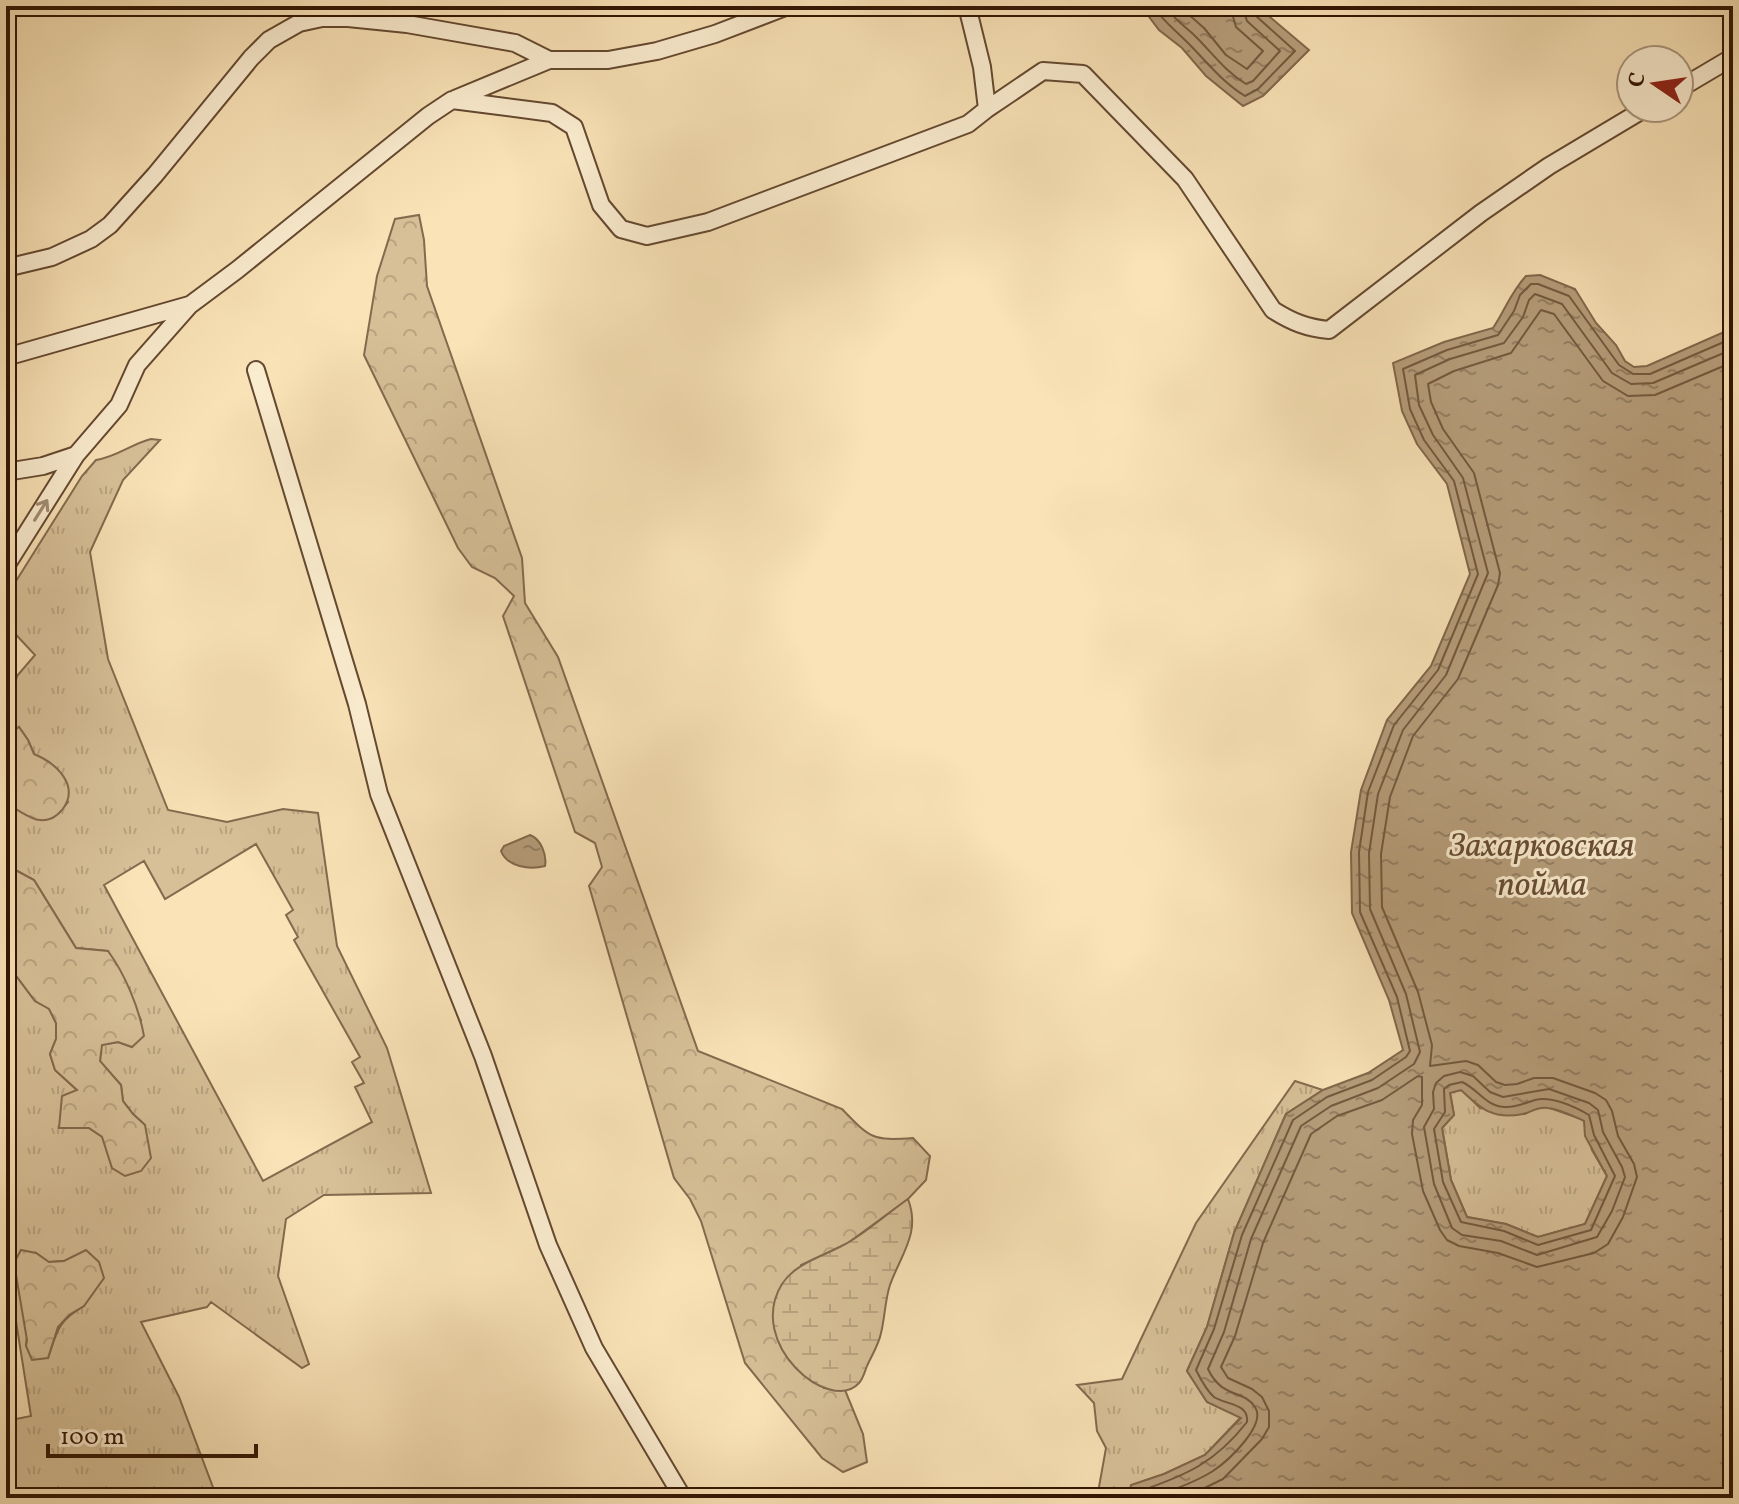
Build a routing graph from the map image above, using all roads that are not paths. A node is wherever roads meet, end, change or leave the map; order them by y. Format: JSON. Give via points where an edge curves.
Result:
{"nodes":[{"id":1,"x":788,"y":6,"type":"edge"},
{"id":2,"x":967,"y":6,"type":"edge"},
{"id":3,"x":1733,"y":57,"type":"edge"},
{"id":4,"x":549,"y":60,"type":"junction"},
{"id":5,"x":1695,"y":80,"type":"edge"},
{"id":6,"x":452,"y":100,"type":"junction"},
{"id":7,"x":987,"y":109,"type":"junction"},
{"id":8,"x":1619,"y":124,"type":"edge"},
{"id":9,"x":6,"y":268,"type":"edge"},
{"id":10,"x":190,"y":305,"type":"junction"},
{"id":11,"x":6,"y":357,"type":"edge"},
{"id":12,"x":256,"y":370,"type":"dead end"},
{"id":13,"x":76,"y":455,"type":"junction"},
{"id":14,"x":6,"y":472,"type":"edge"},
{"id":15,"x":6,"y":566,"type":"edge"},
{"id":16,"x":683,"y":1498,"type":"edge"}],
"edges":[{"from":1,"to":4,"type":"street","via":[[657,51],[608,60]]},
{"from":2,"to":7,"type":"street"},
{"from":3,"to":5,"type":"street"},
{"from":4,"to":6,"type":"street"},
{"from":4,"to":9,"type":"street","via":[[515,43],[407,24],[348,18],[299,23],[251,58],[110,225],[52,257]]},
{"from":6,"to":7,"type":"street","via":[[552,113],[574,127],[601,205],[621,229],[647,236],[708,222],[968,124]]},
{"from":6,"to":10,"type":"street"},
{"from":7,"to":8,"type":"street","via":[[1043,71],[1083,74],[1185,179],[1273,310],[1294,323],[1329,330],[1515,189]]},
{"from":10,"to":11,"type":"street"},
{"from":10,"to":13,"type":"street","via":[[137,365],[119,405]]},
{"from":12,"to":16,"type":"street","via":[[379,794],[483,1056],[548,1245],[594,1348]]},
{"from":13,"to":14,"type":"street"},
{"from":15,"to":13,"type":"street","one_way":true}]}
